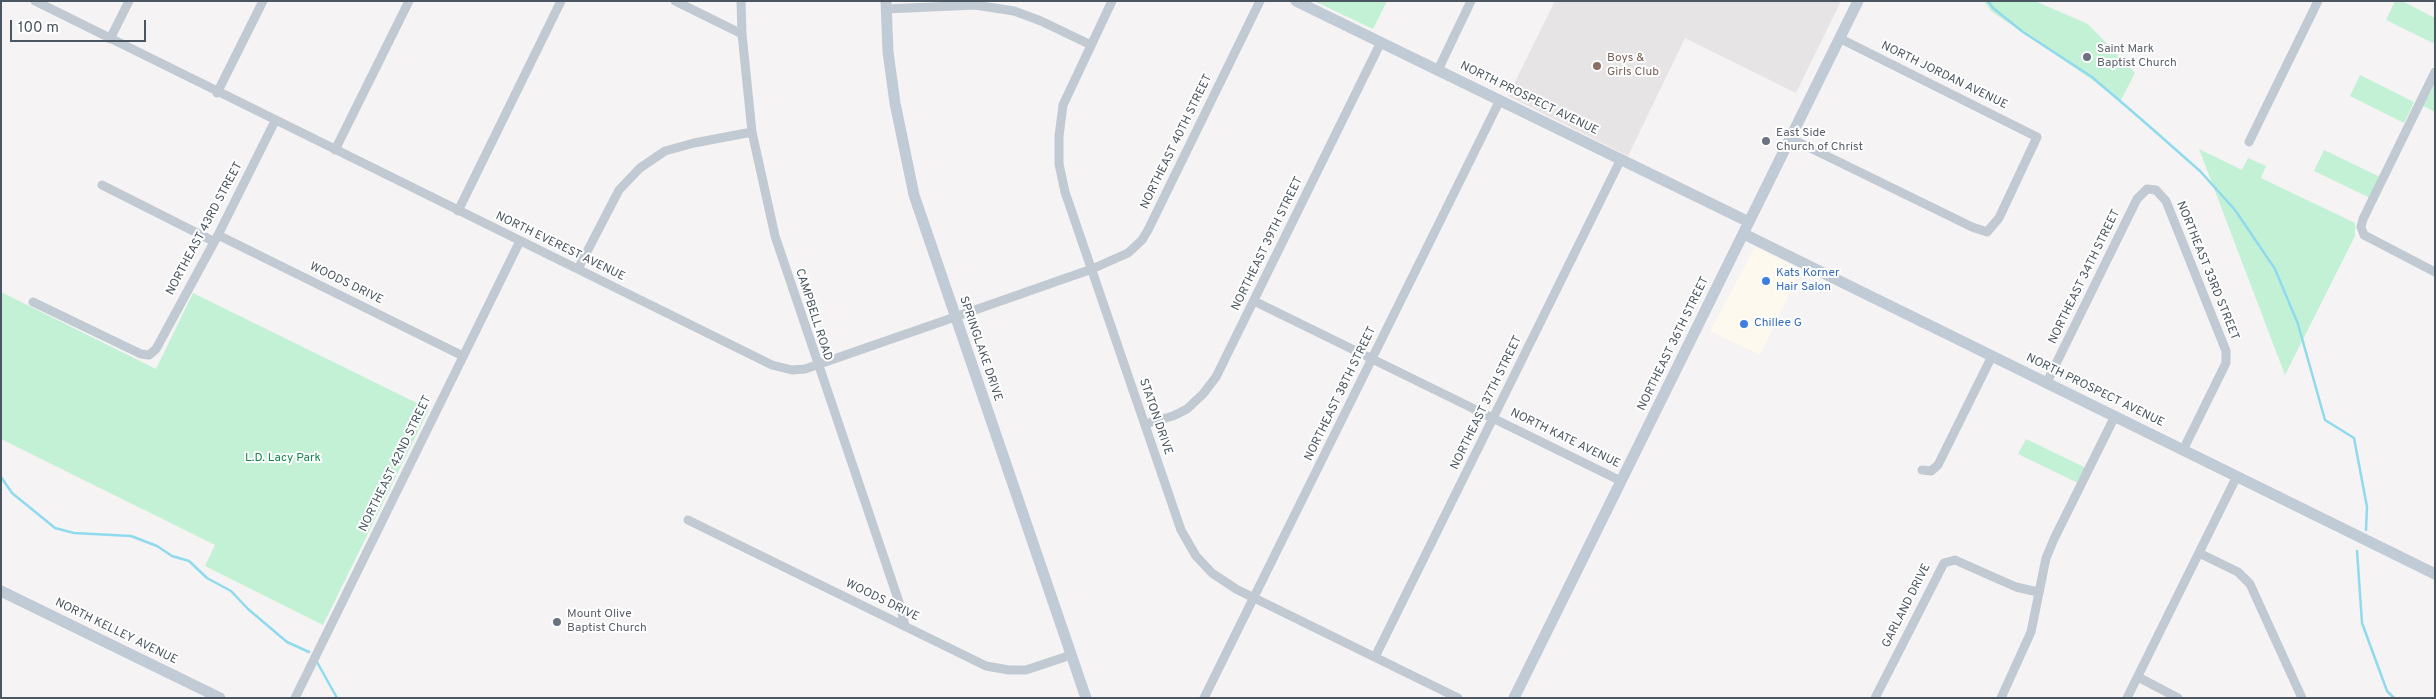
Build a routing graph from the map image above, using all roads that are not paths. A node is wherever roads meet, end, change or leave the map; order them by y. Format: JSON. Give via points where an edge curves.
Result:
{"nodes":[{"id":1,"x":35,"y":1,"type":"edge"},
{"id":2,"x":129,"y":1,"type":"edge"},
{"id":3,"x":263,"y":1,"type":"edge"},
{"id":4,"x":409,"y":1,"type":"edge"},
{"id":5,"x":561,"y":1,"type":"edge"},
{"id":6,"x":675,"y":1,"type":"edge"},
{"id":7,"x":741,"y":1,"type":"edge"},
{"id":8,"x":1112,"y":1,"type":"edge"},
{"id":9,"x":1260,"y":1,"type":"edge"},
{"id":10,"x":1296,"y":1,"type":"edge"},
{"id":11,"x":1471,"y":1,"type":"edge"},
{"id":12,"x":1858,"y":1,"type":"edge"},
{"id":13,"x":2318,"y":1,"type":"edge"},
{"id":14,"x":886,"y":5,"type":"edge"},
{"id":15,"x":742,"y":34,"type":"junction"},
{"id":16,"x":1839,"y":38,"type":"junction"},
{"id":17,"x":110,"y":39,"type":"junction"},
{"id":18,"x":1381,"y":42,"type":"junction"},
{"id":19,"x":1091,"y":45,"type":"junction"},
{"id":20,"x":1438,"y":70,"type":"junction"},
{"id":21,"x":2435,"y":72,"type":"edge"},
{"id":22,"x":217,"y":92,"type":"junction"},
{"id":23,"x":1500,"y":100,"type":"junction"},
{"id":24,"x":274,"y":121,"type":"junction"},
{"id":25,"x":752,"y":132,"type":"junction"},
{"id":26,"x":1790,"y":138,"type":"junction"},
{"id":27,"x":2249,"y":142,"type":"dead end"},
{"id":28,"x":336,"y":150,"type":"junction"},
{"id":29,"x":1621,"y":159,"type":"junction"},
{"id":30,"x":102,"y":186,"type":"dead end"},
{"id":31,"x":2152,"y":188,"type":"joint"},
{"id":32,"x":458,"y":211,"type":"junction"},
{"id":33,"x":1749,"y":222,"type":"junction"},
{"id":34,"x":1744,"y":234,"type":"junction"},
{"id":35,"x":216,"y":238,"type":"junction"},
{"id":36,"x":520,"y":241,"type":"junction"},
{"id":37,"x":578,"y":269,"type":"junction"},
{"id":38,"x":1092,"y":270,"type":"junction"},
{"id":39,"x":2435,"y":272,"type":"edge"},
{"id":40,"x":1254,"y":301,"type":"junction"},
{"id":41,"x":33,"y":302,"type":"dead end"},
{"id":42,"x":954,"y":317,"type":"junction"},
{"id":43,"x":462,"y":356,"type":"junction"},
{"id":44,"x":1992,"y":356,"type":"junction"},
{"id":45,"x":1373,"y":359,"type":"junction"},
{"id":46,"x":816,"y":364,"type":"junction"},
{"id":47,"x":2047,"y":382,"type":"junction"},
{"id":48,"x":2115,"y":416,"type":"junction"},
{"id":49,"x":1493,"y":418,"type":"junction"},
{"id":50,"x":1145,"y":424,"type":"junction"},
{"id":51,"x":2183,"y":450,"type":"junction"},
{"id":52,"x":1922,"y":470,"type":"dead end"},
{"id":53,"x":2237,"y":476,"type":"junction"},
{"id":54,"x":1621,"y":481,"type":"junction"},
{"id":55,"x":688,"y":520,"type":"dead end"},
{"id":56,"x":2199,"y":553,"type":"junction"},
{"id":57,"x":2435,"y":574,"type":"edge"},
{"id":58,"x":1,"y":591,"type":"edge"},
{"id":59,"x":2038,"y":592,"type":"junction"},
{"id":60,"x":1254,"y":598,"type":"junction"},
{"id":61,"x":905,"y":626,"type":"junction"},
{"id":62,"x":1071,"y":655,"type":"junction"},
{"id":63,"x":1375,"y":657,"type":"junction"},
{"id":64,"x":2138,"y":677,"type":"junction"},
{"id":65,"x":220,"y":698,"type":"edge"},
{"id":66,"x":295,"y":698,"type":"edge"},
{"id":67,"x":1086,"y":698,"type":"edge"},
{"id":68,"x":1204,"y":698,"type":"edge"},
{"id":69,"x":1458,"y":698,"type":"edge"},
{"id":70,"x":1514,"y":698,"type":"edge"},
{"id":71,"x":1875,"y":698,"type":"edge"},
{"id":72,"x":2001,"y":698,"type":"edge"},
{"id":73,"x":2127,"y":698,"type":"edge"},
{"id":74,"x":2178,"y":698,"type":"edge"},
{"id":75,"x":2302,"y":698,"type":"edge"}],
"edges":[{"from":1,"to":17,"type":"street","name":"NORTH EVEREST AVENUE"},
{"from":2,"to":17,"type":"street"},
{"from":3,"to":22,"type":"street"},
{"from":4,"to":28,"type":"street"},
{"from":5,"to":32,"type":"street"},
{"from":6,"to":15,"type":"street"},
{"from":7,"to":15,"type":"street","name":"CAMPBELL ROAD"},
{"from":8,"to":19,"type":"street","name":"STATON DRIVE"},
{"from":9,"to":38,"type":"street","name":"NORTHEAST 40TH STREET","via":[[1145,235],[1128,253]]},
{"from":10,"to":18,"type":"street","name":"NORTH PROSPECT AVENUE"},
{"from":11,"to":20,"type":"street"},
{"from":12,"to":16,"type":"street","name":"NORTHEAST 36TH STREET"},
{"from":13,"to":27,"type":"street"},
{"from":14,"to":19,"type":"street","via":[[965,5],[1014,11]]},
{"from":14,"to":42,"type":"street","name":"SPRINGLAKE DRIVE","via":[[888,52],[906,166]]},
{"from":15,"to":25,"type":"street","name":"CAMPBELL ROAD"},
{"from":16,"to":26,"type":"street","name":"NORTHEAST 36TH STREET"},
{"from":16,"to":26,"type":"street","name":"NORTH JORDAN AVENUE","via":[[2037,137],[1999,218],[1987,232],[1972,228]]},
{"from":17,"to":22,"type":"street","name":"NORTH EVEREST AVENUE"},
{"from":18,"to":20,"type":"street","name":"NORTH PROSPECT AVENUE"},
{"from":18,"to":40,"type":"street","name":"NORTHEAST 39TH STREET"},
{"from":19,"to":38,"type":"street","name":"STATON DRIVE","via":[[1063,105],[1058,150],[1062,181]]},
{"from":20,"to":23,"type":"street","name":"NORTH PROSPECT AVENUE"},
{"from":21,"to":39,"type":"street","via":[[2363,219],[2361,230],[2385,247]]},
{"from":22,"to":24,"type":"street","name":"NORTH EVEREST AVENUE"},
{"from":23,"to":29,"type":"street","name":"NORTH PROSPECT AVENUE"},
{"from":23,"to":45,"type":"street","name":"NORTHEAST 38TH STREET"},
{"from":24,"to":28,"type":"street","name":"NORTH EVEREST AVENUE"},
{"from":24,"to":35,"type":"street","name":"NORTHEAST 43RD STREET"},
{"from":25,"to":37,"type":"street","via":[[665,152],[640,168],[619,190]]},
{"from":25,"to":46,"type":"street","name":"CAMPBELL ROAD","via":[[774,236]]},
{"from":26,"to":33,"type":"street","name":"NORTHEAST 36TH STREET"},
{"from":28,"to":32,"type":"street","name":"NORTH EVEREST AVENUE"},
{"from":29,"to":33,"type":"street","name":"NORTH PROSPECT AVENUE"},
{"from":29,"to":49,"type":"street","name":"NORTHEAST 37TH STREET"},
{"from":30,"to":35,"type":"street","name":"WOODS DRIVE"},
{"from":31,"to":47,"type":"street","name":"NORTHEAST 34TH STREET","via":[[2142,192],[2137,199]]},
{"from":31,"to":51,"type":"street","name":"NORTHEAST 33RD STREET","via":[[2166,201],[2226,351],[2226,363]]},
{"from":32,"to":36,"type":"street","name":"NORTH EVEREST AVENUE"},
{"from":33,"to":34,"type":"street","name":"NORTHEAST 36TH STREET"},
{"from":34,"to":44,"type":"street","name":"NORTH PROSPECT AVENUE"},
{"from":34,"to":54,"type":"street","name":"NORTHEAST 36TH STREET"},
{"from":35,"to":41,"type":"street","name":"NORTHEAST 43RD STREET","via":[[156,349],[148,355]]},
{"from":35,"to":43,"type":"street","name":"WOODS DRIVE"},
{"from":36,"to":37,"type":"street","name":"NORTH EVEREST AVENUE"},
{"from":36,"to":43,"type":"street","name":"NORTHEAST 42ND STREET"},
{"from":37,"to":46,"type":"street","name":"NORTH EVEREST AVENUE","via":[[772,365],[792,370]]},
{"from":38,"to":42,"type":"street","name":"NORTH EVEREST AVENUE"},
{"from":38,"to":50,"type":"street","name":"STATON DRIVE"},
{"from":40,"to":45,"type":"street","name":"NORTH KATE AVENUE"},
{"from":40,"to":50,"type":"street","name":"NORTHEAST 39TH STREET","via":[[1216,377],[1203,394],[1173,416]]},
{"from":42,"to":46,"type":"street","name":"NORTH EVEREST AVENUE"},
{"from":42,"to":62,"type":"street","name":"SPRINGLAKE DRIVE"},
{"from":43,"to":66,"type":"street","name":"NORTHEAST 42ND STREET"},
{"from":44,"to":47,"type":"street","name":"NORTH PROSPECT AVENUE"},
{"from":44,"to":52,"type":"street","via":[[1938,465],[1931,471]]},
{"from":45,"to":49,"type":"street","name":"NORTH KATE AVENUE"},
{"from":45,"to":60,"type":"street","name":"NORTHEAST 38TH STREET"},
{"from":46,"to":61,"type":"street","name":"CAMPBELL ROAD"},
{"from":47,"to":48,"type":"street","name":"NORTH PROSPECT AVENUE"},
{"from":48,"to":51,"type":"street","name":"NORTH PROSPECT AVENUE"},
{"from":48,"to":59,"type":"street","via":[[2054,538]]},
{"from":49,"to":54,"type":"street","name":"NORTH KATE AVENUE"},
{"from":49,"to":63,"type":"street","name":"NORTHEAST 37TH STREET"},
{"from":50,"to":60,"type":"street","name":"STATON DRIVE","via":[[1189,546],[1212,573]]},
{"from":51,"to":53,"type":"street","name":"NORTH PROSPECT AVENUE"},
{"from":53,"to":56,"type":"street"},
{"from":53,"to":57,"type":"street","name":"NORTH PROSPECT AVENUE"},
{"from":54,"to":70,"type":"street","name":"NORTHEAST 36TH STREET"},
{"from":55,"to":61,"type":"street","name":"WOODS DRIVE"},
{"from":56,"to":64,"type":"street"},
{"from":56,"to":75,"type":"street","via":[[2238,572],[2250,584]]},
{"from":58,"to":65,"type":"street","name":"NORTH KELLEY AVENUE"},
{"from":59,"to":71,"type":"street","name":"GARLAND DRIVE","via":[[2016,587],[1960,562],[1949,560],[1944,563]]},
{"from":59,"to":72,"type":"street","via":[[2031,632]]},
{"from":60,"to":63,"type":"street","name":"STATON DRIVE"},
{"from":60,"to":68,"type":"street","name":"NORTHEAST 38TH STREET"},
{"from":61,"to":62,"type":"street","name":"WOODS DRIVE","via":[[971,659],[1003,669],[1026,670]]},
{"from":62,"to":67,"type":"street","name":"SPRINGLAKE DRIVE"},
{"from":63,"to":69,"type":"street","name":"STATON DRIVE"},
{"from":64,"to":73,"type":"street"},
{"from":64,"to":74,"type":"street"}]}
